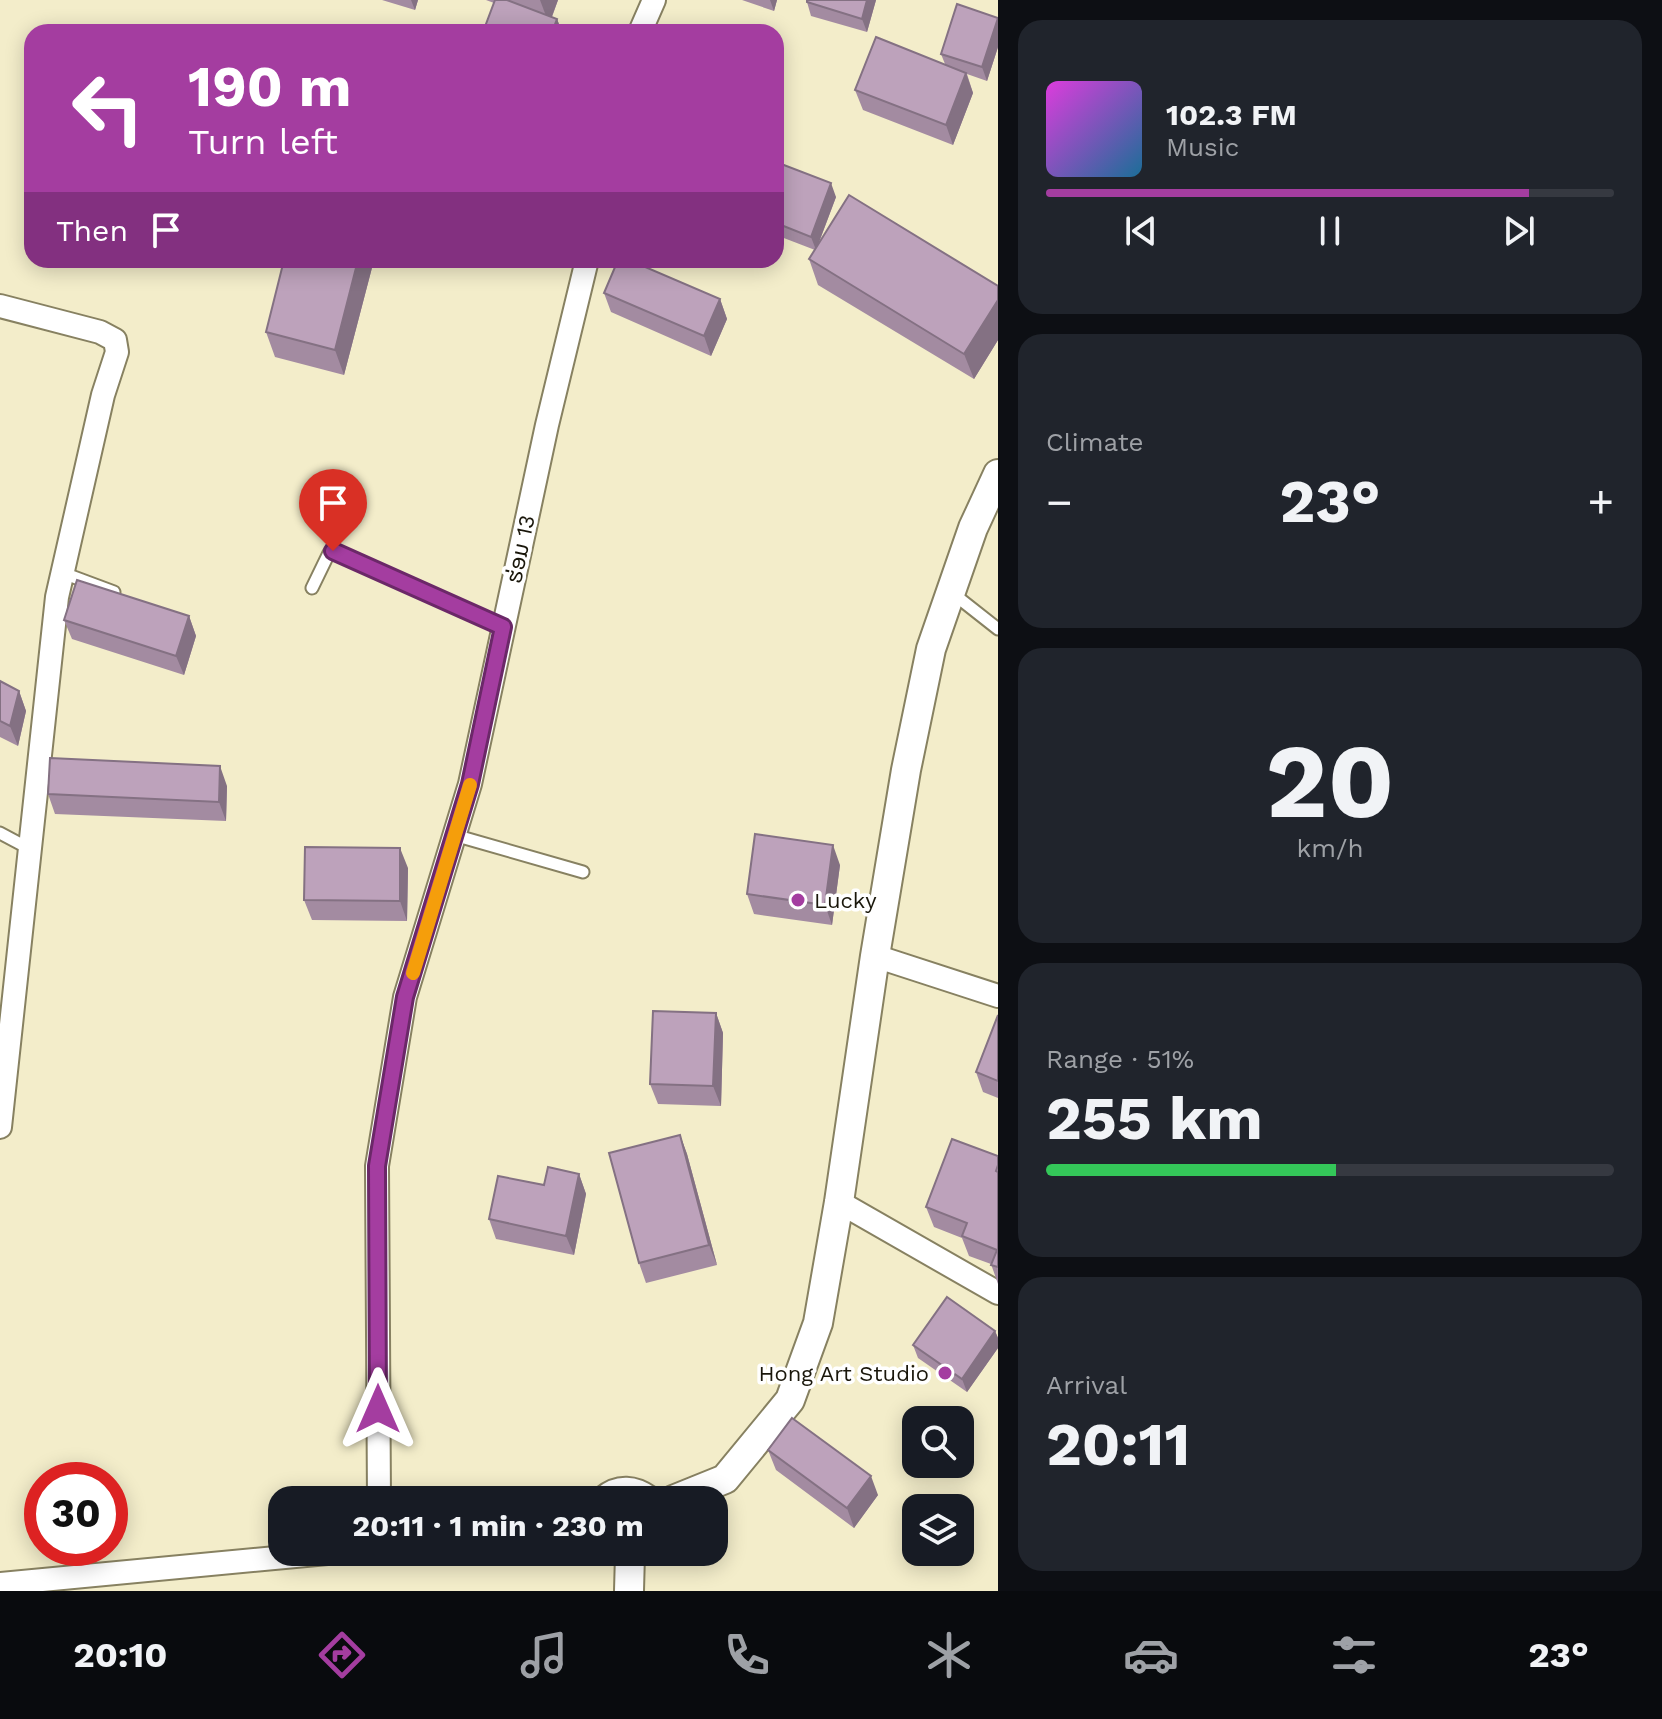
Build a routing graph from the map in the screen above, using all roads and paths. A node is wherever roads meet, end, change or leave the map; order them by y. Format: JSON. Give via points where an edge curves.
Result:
{"nodes":[{"id":1,"x":654,"y":0,"type":"edge"},
{"id":2,"x":644,"y":24,"type":"edge"},
{"id":3,"x":585,"y":268,"type":"edge"},
{"id":4,"x":0,"y":306,"type":"edge"},
{"id":5,"x":998,"y":474,"type":"edge"},
{"id":6,"x":63,"y":573,"type":"junction"},
{"id":7,"x":312,"y":588,"type":"dead end"},
{"id":8,"x":951,"y":592,"type":"junction"},
{"id":9,"x":121,"y":595,"type":"edge"},
{"id":10,"x":503,"y":627,"type":"junction"},
{"id":11,"x":998,"y":629,"type":"edge"},
{"id":12,"x":0,"y":833,"type":"edge"},
{"id":13,"x":454,"y":835,"type":"junction"},
{"id":14,"x":30,"y":849,"type":"junction"},
{"id":15,"x":583,"y":872,"type":"dead end"},
{"id":16,"x":875,"y":956,"type":"junction"},
{"id":17,"x":998,"y":996,"type":"edge"},
{"id":18,"x":0,"y":1127,"type":"edge"},
{"id":19,"x":839,"y":1202,"type":"junction"},
{"id":20,"x":998,"y":1293,"type":"edge"},
{"id":21,"x":379,"y":1486,"type":"edge"},
{"id":22,"x":708,"y":1486,"type":"edge"},
{"id":23,"x":268,"y":1559,"type":"edge"},
{"id":24,"x":628,"y":1566,"type":"edge"},
{"id":25,"x":0,"y":1584,"type":"edge"},
{"id":26,"x":629,"y":1591,"type":"edge"}],
"edges":[{"from":1,"to":2,"type":"street"},
{"from":3,"to":10,"type":"street","name":"ຮ່ອມ 13"},
{"from":4,"to":6,"type":"street","via":[[115,340],[117,352]]},
{"from":5,"to":8,"type":"street"},
{"from":6,"to":9,"type":"lane"},
{"from":6,"to":14,"type":"street"},
{"from":7,"to":10,"type":"lane","via":[[333,551]]},
{"from":8,"to":11,"type":"lane"},
{"from":8,"to":16,"type":"street","via":[[928,664]]},
{"from":10,"to":13,"type":"street","name":"ຮ່ອມ 13"},
{"from":12,"to":14,"type":"lane"},
{"from":13,"to":15,"type":"lane"},
{"from":13,"to":21,"type":"street","name":"ຮ່ອມ 13","via":[[405,997],[377,1166]]},
{"from":14,"to":18,"type":"street"},
{"from":16,"to":17,"type":"street"},
{"from":16,"to":19,"type":"street"},
{"from":19,"to":20,"type":"street"},
{"from":19,"to":22,"type":"street","via":[[818,1323],[790,1400],[725,1479]]},
{"from":23,"to":25,"type":"street"},
{"from":24,"to":26,"type":"street"}]}
